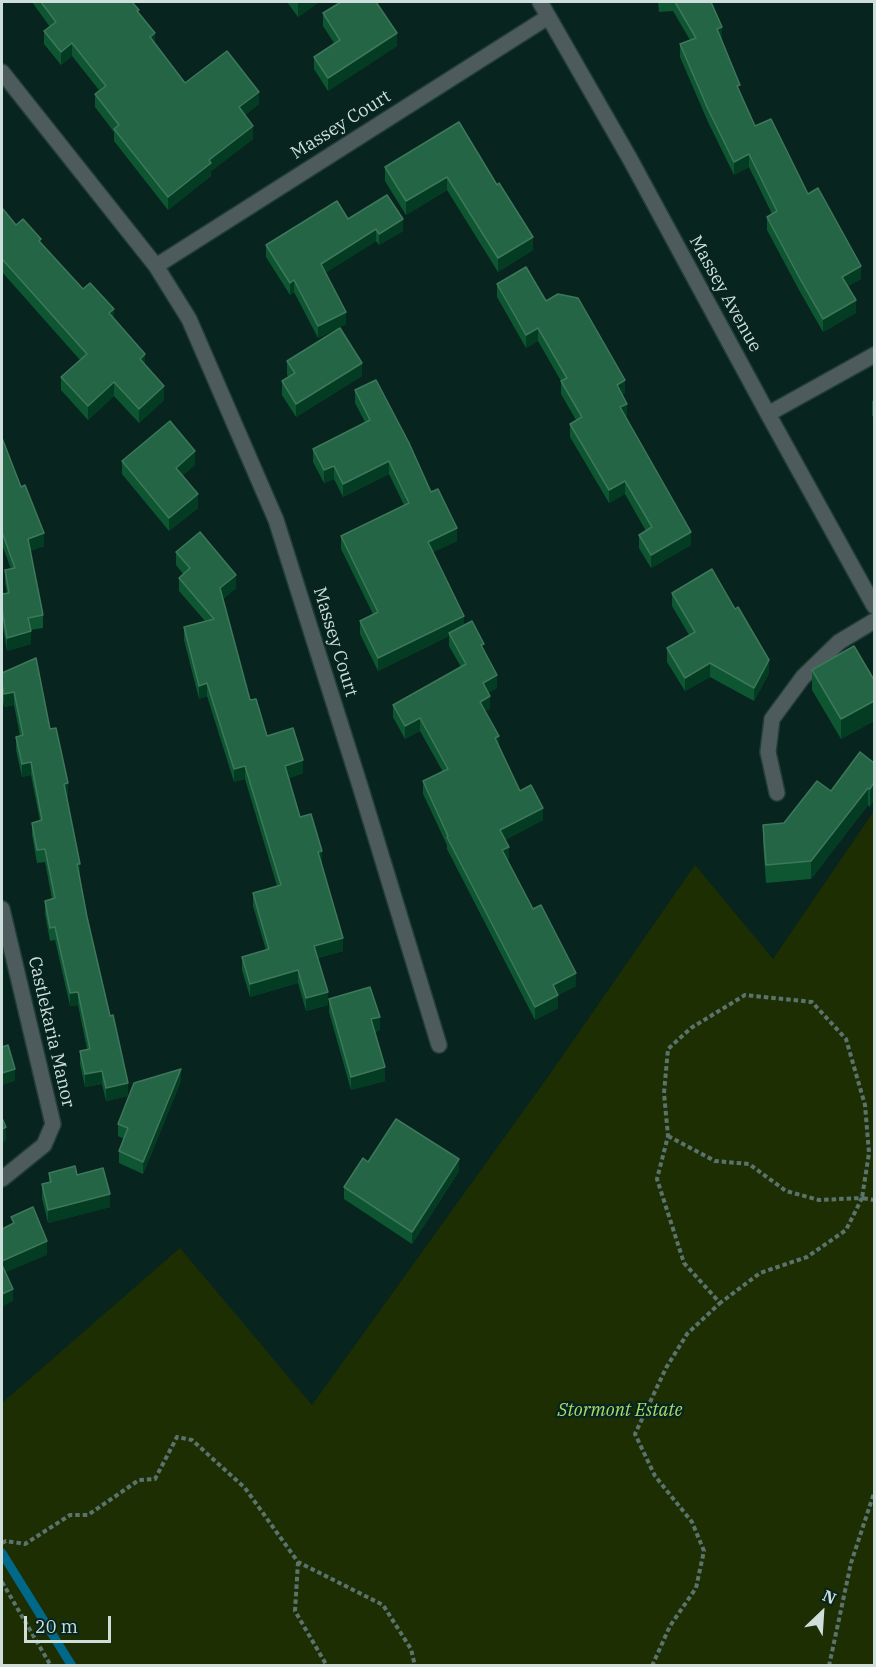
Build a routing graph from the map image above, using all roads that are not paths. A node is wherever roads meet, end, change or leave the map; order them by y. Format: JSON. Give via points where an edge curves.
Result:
{"nodes":[{"id":1,"x":540,"y":2,"type":"edge"},
{"id":2,"x":548,"y":16,"type":"junction"},
{"id":3,"x":2,"y":72,"type":"edge"},
{"id":4,"x":156,"y":266,"type":"junction"},
{"id":5,"x":874,"y":356,"type":"edge"},
{"id":6,"x":768,"y":414,"type":"junction"},
{"id":7,"x":874,"y":606,"type":"edge"},
{"id":8,"x":874,"y":621,"type":"edge"},
{"id":9,"x":777,"y":793,"type":"dead end"},
{"id":10,"x":2,"y":909,"type":"edge"},
{"id":11,"x":439,"y":1046,"type":"dead end"},
{"id":12,"x":2,"y":1179,"type":"edge"}],
"edges":[{"from":1,"to":2,"type":"street","name":"Massey Avenue"},
{"from":2,"to":4,"type":"street","name":"Massey Court"},
{"from":2,"to":6,"type":"street","name":"Massey Avenue"},
{"from":3,"to":4,"type":"street","name":"Massey Court"},
{"from":4,"to":11,"type":"street","name":"Massey Court","via":[[189,319],[276,520]]},
{"from":5,"to":6,"type":"street"},
{"from":6,"to":7,"type":"street","name":"Massey Avenue"},
{"from":8,"to":9,"type":"street","via":[[838,642],[803,677],[772,718],[768,752]]},
{"from":10,"to":12,"type":"street","name":"Castlekaria Manor","via":[[52,1124],[44,1145]]}]}
